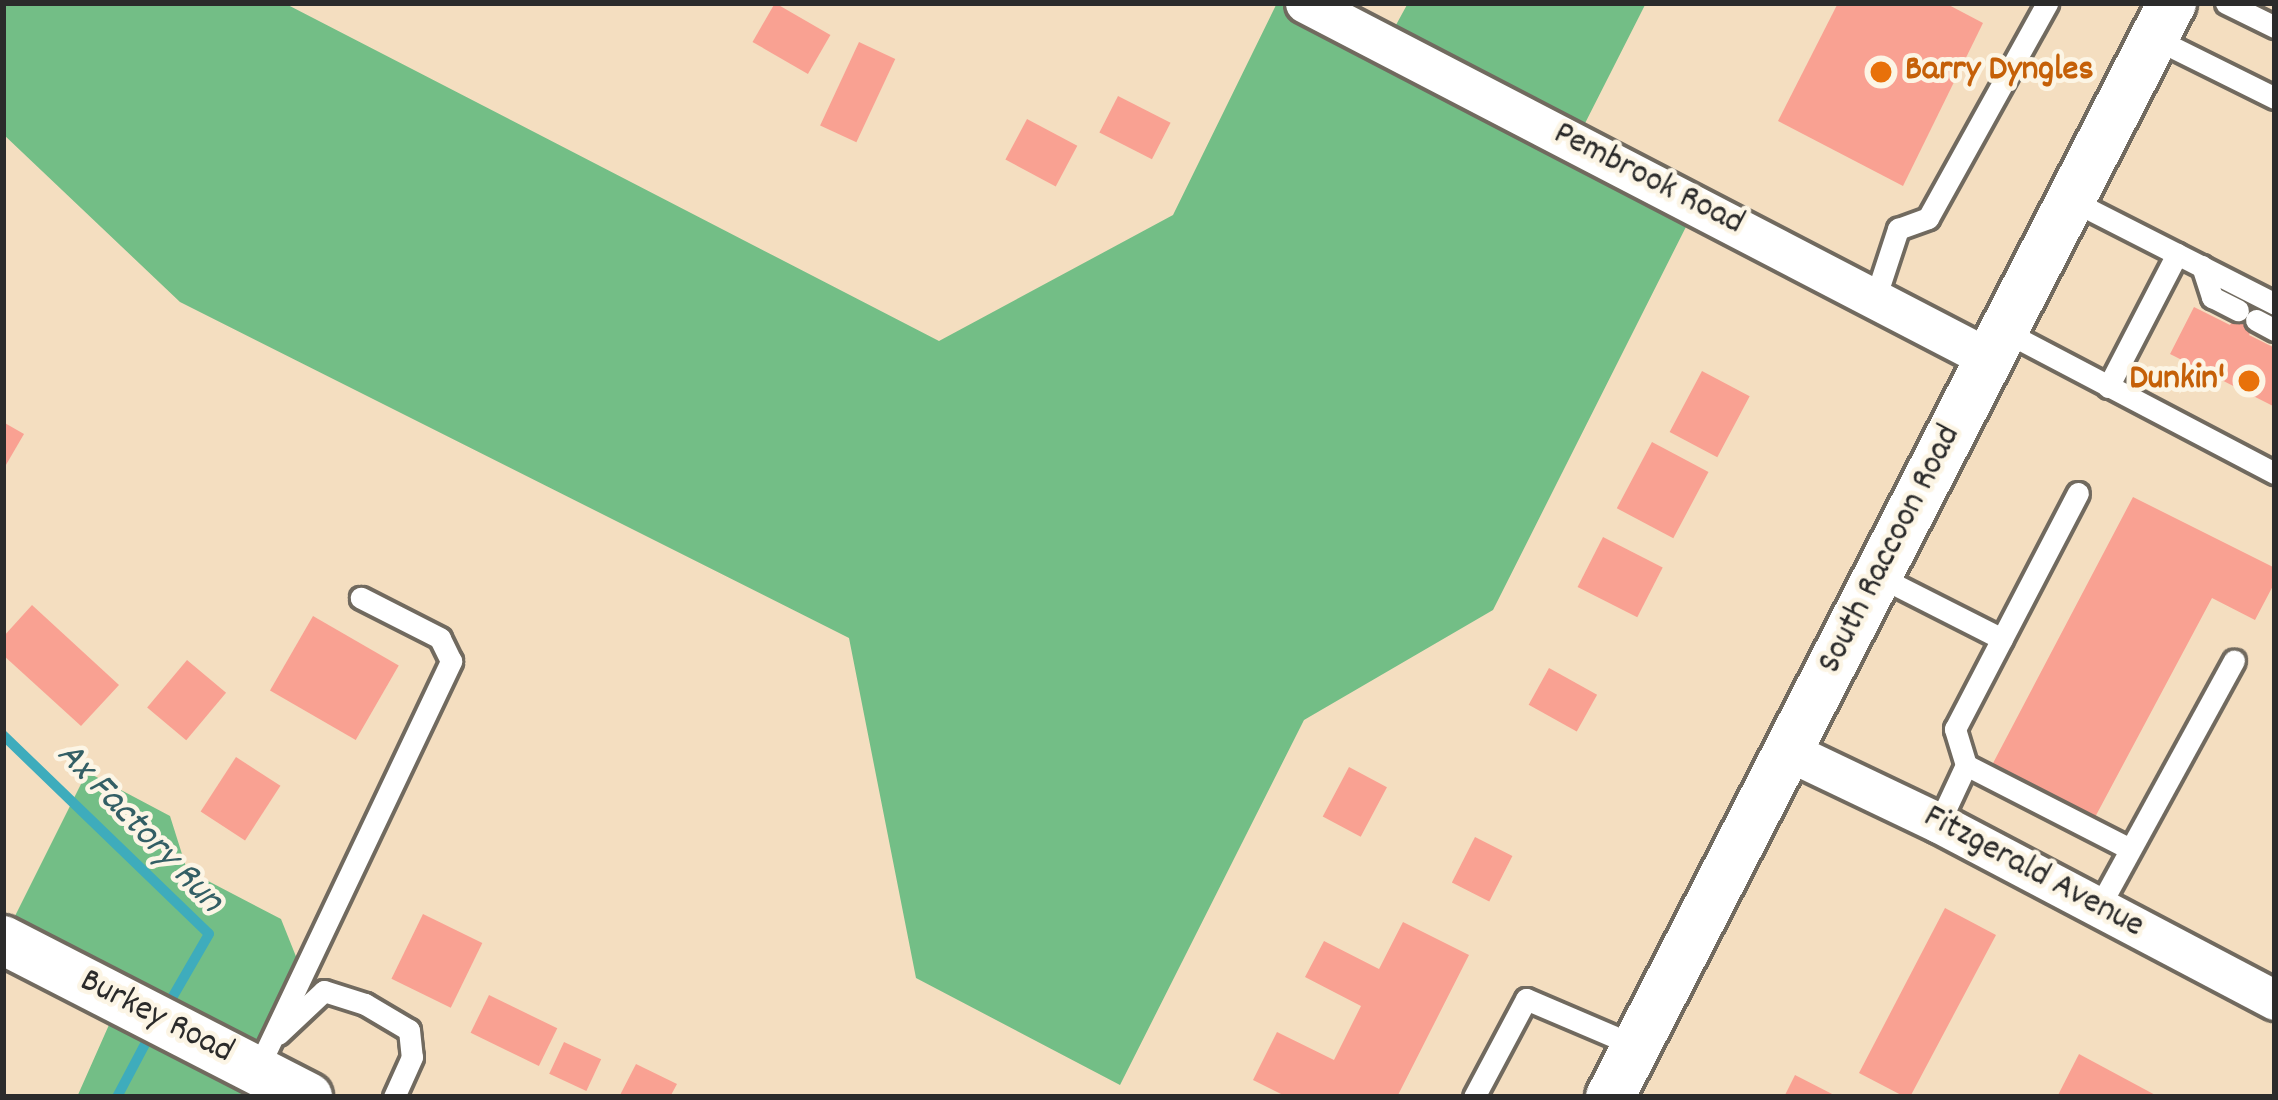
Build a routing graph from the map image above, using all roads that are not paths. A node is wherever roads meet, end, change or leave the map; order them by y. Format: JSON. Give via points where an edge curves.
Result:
{"nodes":[{"id":1,"x":1305,"y":3,"type":"edge"},
{"id":2,"x":2047,"y":3,"type":"edge"},
{"id":3,"x":2226,"y":3,"type":"edge"},
{"id":4,"x":2163,"y":21,"type":"edge"},
{"id":5,"x":2275,"y":27,"type":"edge"},
{"id":6,"x":2275,"y":98,"type":"edge"},
{"id":7,"x":2071,"y":200,"type":"junction"},
{"id":8,"x":2177,"y":254,"type":"junction"},
{"id":9,"x":2202,"y":266,"type":"junction"},
{"id":10,"x":1876,"y":296,"type":"junction"},
{"id":11,"x":2275,"y":304,"type":"edge"},
{"id":12,"x":2256,"y":320,"type":"edge"},
{"id":13,"x":1997,"y":345,"type":"junction"},
{"id":14,"x":2108,"y":387,"type":"junction"},
{"id":15,"x":2275,"y":472,"type":"edge"},
{"id":16,"x":2078,"y":493,"type":"dead end"},
{"id":17,"x":1878,"y":576,"type":"junction"},
{"id":18,"x":362,"y":598,"type":"dead end"},
{"id":19,"x":2002,"y":639,"type":"junction"},
{"id":20,"x":2234,"y":660,"type":"dead end"},
{"id":21,"x":1788,"y":751,"type":"junction"},
{"id":22,"x":1966,"y":765,"type":"junction"},
{"id":23,"x":1939,"y":823,"type":"junction"},
{"id":24,"x":2130,"y":849,"type":"junction"},
{"id":25,"x":2098,"y":907,"type":"junction"},
{"id":26,"x":3,"y":940,"type":"edge"},
{"id":27,"x":2275,"y":1000,"type":"edge"},
{"id":28,"x":264,"y":1055,"type":"junction"},
{"id":29,"x":1624,"y":1082,"type":"edge"},
{"id":30,"x":308,"y":1097,"type":"edge"},
{"id":31,"x":394,"y":1097,"type":"edge"},
{"id":32,"x":1474,"y":1097,"type":"edge"}],
"edges":[{"from":1,"to":10,"type":"street","name":"Pembrook Road"},
{"from":2,"to":10,"type":"lane","via":[[1928,218],[1898,229]]},
{"from":3,"to":5,"type":"lane"},
{"from":4,"to":6,"type":"lane"},
{"from":4,"to":7,"type":"street","name":"South Raccoon Road"},
{"from":7,"to":8,"type":"lane"},
{"from":7,"to":13,"type":"street","name":"South Raccoon Road"},
{"from":8,"to":9,"type":"lane"},
{"from":8,"to":14,"type":"lane"},
{"from":9,"to":11,"type":"lane"},
{"from":9,"to":12,"type":"lane","via":[[2212,297]]},
{"from":10,"to":13,"type":"street","name":"Pembrook Road"},
{"from":13,"to":14,"type":"lane"},
{"from":13,"to":17,"type":"street","name":"South Raccoon Road"},
{"from":14,"to":15,"type":"lane"},
{"from":16,"to":19,"type":"lane"},
{"from":17,"to":19,"type":"lane"},
{"from":17,"to":21,"type":"street","name":"South Raccoon Road"},
{"from":18,"to":28,"type":"lane","via":[[440,638],[451,661]]},
{"from":19,"to":22,"type":"lane","via":[[1955,729]]},
{"from":20,"to":24,"type":"lane"},
{"from":21,"to":23,"type":"street","name":"Fitzgerald Avenue"},
{"from":21,"to":29,"type":"street","name":"South Raccoon Road"},
{"from":22,"to":23,"type":"lane"},
{"from":22,"to":24,"type":"lane"},
{"from":23,"to":25,"type":"street","name":"Fitzgerald Avenue"},
{"from":24,"to":25,"type":"lane"},
{"from":25,"to":27,"type":"street","name":"Fitzgerald Avenue"},
{"from":26,"to":28,"type":"street","name":"Burkey Road","via":[[198,1040]]},
{"from":28,"to":30,"type":"street","name":"Burkey Road"},
{"from":28,"to":31,"type":"lane","via":[[325,991],[409,1030],[412,1057]]},
{"from":29,"to":32,"type":"lane","via":[[1526,999]]}]}
